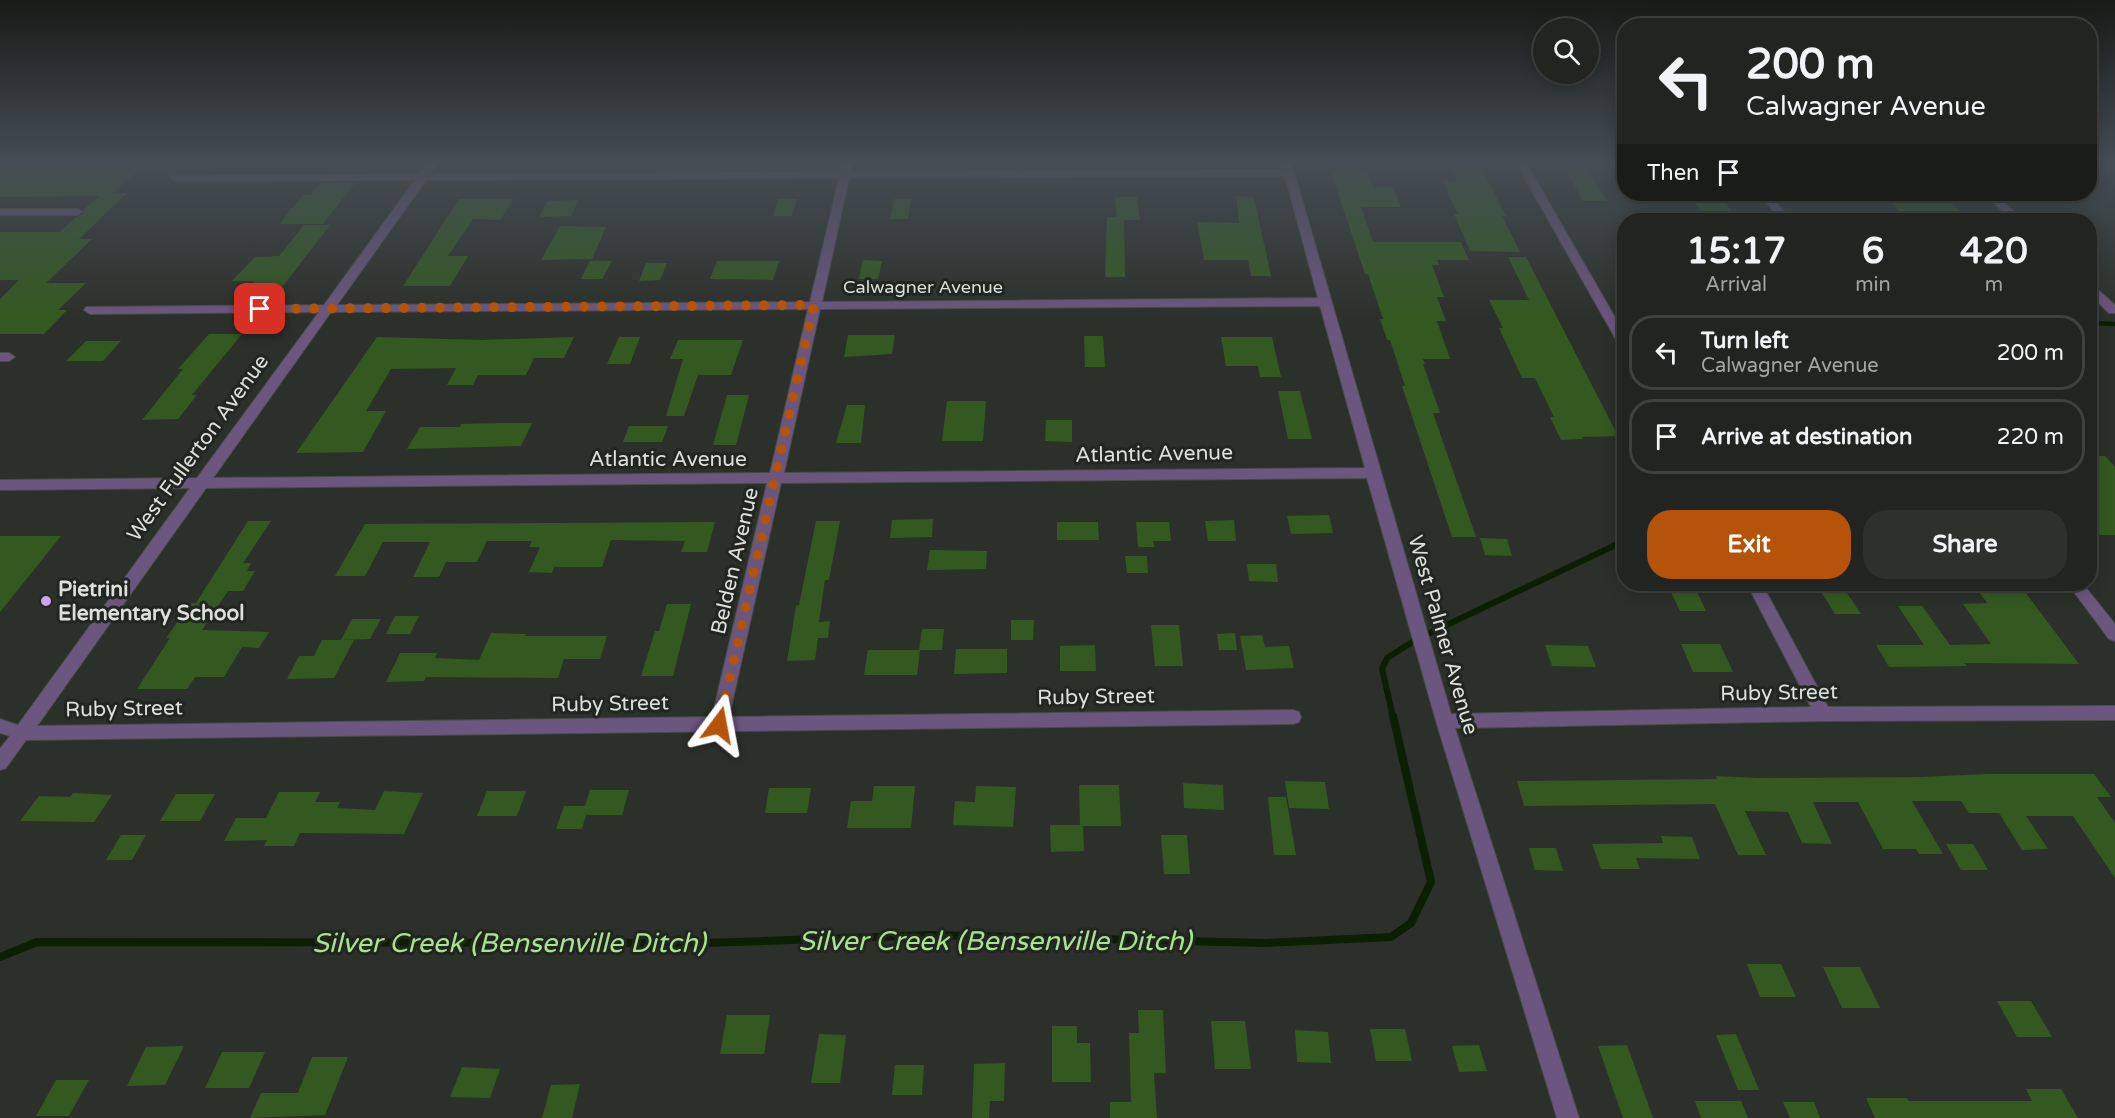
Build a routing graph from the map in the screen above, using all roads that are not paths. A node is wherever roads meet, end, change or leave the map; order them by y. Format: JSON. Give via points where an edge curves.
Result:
{"nodes":[{"id":1,"x":396,"y":213,"type":"edge"},
{"id":2,"x":835,"y":213,"type":"edge"},
{"id":3,"x":1301,"y":213,"type":"edge"},
{"id":4,"x":1550,"y":213,"type":"edge"},
{"id":5,"x":2097,"y":295,"type":"edge"},
{"id":6,"x":1325,"y":302,"type":"junction"},
{"id":7,"x":814,"y":305,"type":"junction"},
{"id":8,"x":326,"y":309,"type":"junction"},
{"id":9,"x":90,"y":310,"type":"dead end"},
{"id":10,"x":2113,"y":310,"type":"dead end"},
{"id":11,"x":1617,"y":331,"type":"edge"},
{"id":12,"x":1373,"y":473,"type":"junction"},
{"id":13,"x":776,"y":479,"type":"junction"},
{"id":14,"x":202,"y":483,"type":"junction"},
{"id":15,"x":0,"y":485,"type":"edge"},
{"id":16,"x":1759,"y":591,"type":"edge"},
{"id":17,"x":2080,"y":591,"type":"edge"},
{"id":18,"x":2115,"y":635,"type":"edge"},
{"id":19,"x":2115,"y":713,"type":"edge"},
{"id":20,"x":1823,"y":714,"type":"junction"},
{"id":21,"x":1293,"y":717,"type":"dead end"},
{"id":22,"x":1444,"y":721,"type":"junction"},
{"id":23,"x":719,"y":725,"type":"junction"},
{"id":24,"x":0,"y":726,"type":"edge"},
{"id":25,"x":21,"y":733,"type":"junction"},
{"id":26,"x":0,"y":763,"type":"edge"},
{"id":27,"x":1568,"y":1118,"type":"edge"}],
"edges":[{"from":1,"to":8,"type":"street","name":"West Fullerton Avenue"},
{"from":2,"to":7,"type":"street","name":"Belden Avenue"},
{"from":3,"to":6,"type":"street","name":"West Palmer Avenue"},
{"from":4,"to":11,"type":"street"},
{"from":5,"to":10,"type":"street"},
{"from":6,"to":7,"type":"street","name":"Calwagner Avenue"},
{"from":6,"to":12,"type":"street","name":"West Palmer Avenue"},
{"from":7,"to":8,"type":"street","name":"Calwagner Avenue"},
{"from":7,"to":13,"type":"street","name":"Belden Avenue"},
{"from":8,"to":9,"type":"street","name":"Calwagner Avenue"},
{"from":8,"to":14,"type":"street","name":"West Fullerton Avenue"},
{"from":12,"to":13,"type":"street","name":"Atlantic Avenue"},
{"from":12,"to":22,"type":"street","name":"West Palmer Avenue"},
{"from":13,"to":14,"type":"street","name":"Atlantic Avenue"},
{"from":13,"to":23,"type":"street","name":"Belden Avenue"},
{"from":14,"to":15,"type":"street","name":"Atlantic Avenue"},
{"from":14,"to":25,"type":"street","name":"West Fullerton Avenue"},
{"from":16,"to":20,"type":"street"},
{"from":17,"to":18,"type":"street"},
{"from":19,"to":20,"type":"street","name":"Ruby Street"},
{"from":20,"to":22,"type":"street","name":"Ruby Street"},
{"from":21,"to":23,"type":"street","name":"Ruby Street"},
{"from":22,"to":27,"type":"street","name":"West Palmer Avenue"},
{"from":23,"to":25,"type":"street","name":"Ruby Street"},
{"from":24,"to":25,"type":"street","name":"Ruby Street"},
{"from":25,"to":26,"type":"street","name":"West Fullerton Avenue"}]}
